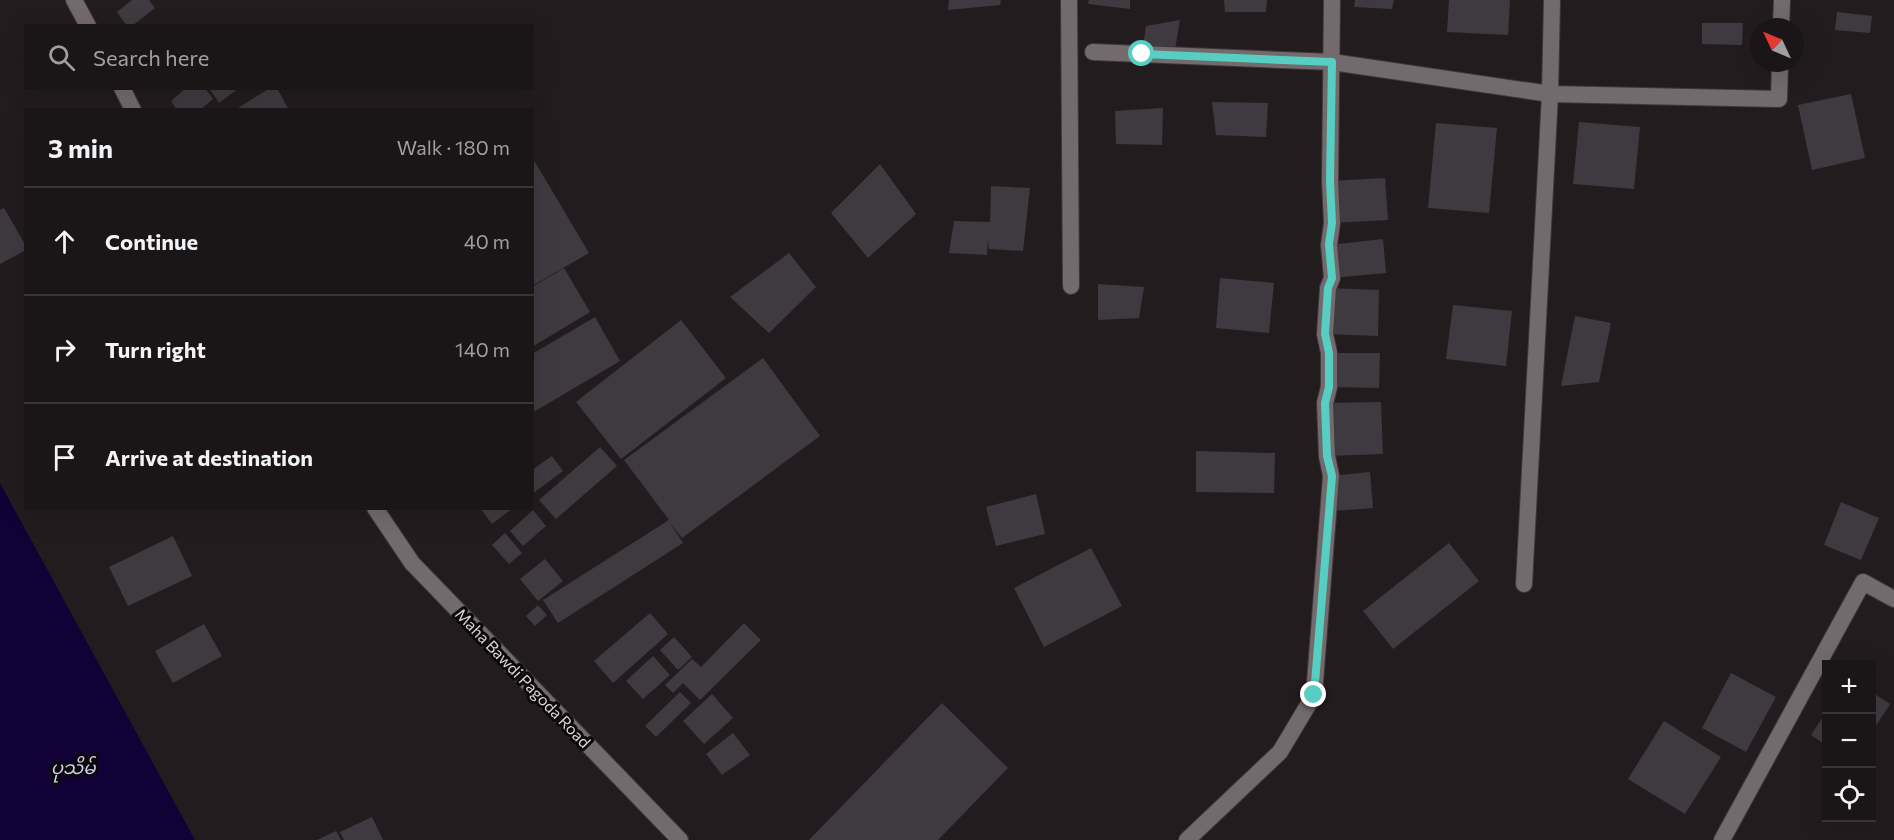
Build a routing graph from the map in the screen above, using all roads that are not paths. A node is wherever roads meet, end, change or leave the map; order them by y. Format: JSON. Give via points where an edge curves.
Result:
{"nodes":[{"id":1,"x":74,"y":0,"type":"edge"},
{"id":2,"x":1069,"y":0,"type":"edge"},
{"id":3,"x":1332,"y":0,"type":"edge"},
{"id":4,"x":1552,"y":0,"type":"edge"},
{"id":5,"x":1782,"y":0,"type":"edge"},
{"id":6,"x":1781,"y":18,"type":"edge"},
{"id":7,"x":87,"y":24,"type":"edge"},
{"id":8,"x":1093,"y":52,"type":"dead end"},
{"id":9,"x":1332,"y":62,"type":"junction"},
{"id":10,"x":1780,"y":72,"type":"edge"},
{"id":11,"x":123,"y":90,"type":"edge"},
{"id":12,"x":1550,"y":94,"type":"junction"},
{"id":13,"x":133,"y":108,"type":"edge"},
{"id":14,"x":1071,"y":286,"type":"dead end"},
{"id":15,"x":376,"y":510,"type":"edge"},
{"id":16,"x":1524,"y":584,"type":"dead end"},
{"id":17,"x":1894,"y":599,"type":"edge"},
{"id":18,"x":680,"y":840,"type":"edge"},
{"id":19,"x":1187,"y":840,"type":"edge"},
{"id":20,"x":1722,"y":840,"type":"edge"}],
"edges":[{"from":1,"to":7,"type":"street"},
{"from":2,"to":14,"type":"street"},
{"from":3,"to":9,"type":"street"},
{"from":4,"to":12,"type":"street"},
{"from":5,"to":6,"type":"street"},
{"from":8,"to":9,"type":"street"},
{"from":9,"to":12,"type":"street"},
{"from":9,"to":19,"type":"street","via":[[1332,278],[1325,334],[1329,353],[1325,403],[1327,456],[1332,476],[1314,695],[1280,752]]},
{"from":10,"to":12,"type":"street","via":[[1779,99]]},
{"from":11,"to":13,"type":"street"},
{"from":12,"to":16,"type":"street"},
{"from":15,"to":18,"type":"street","name":"Maha Bawdi Pagoda Road","via":[[412,563]]},
{"from":17,"to":20,"type":"street","via":[[1863,582]]}]}
